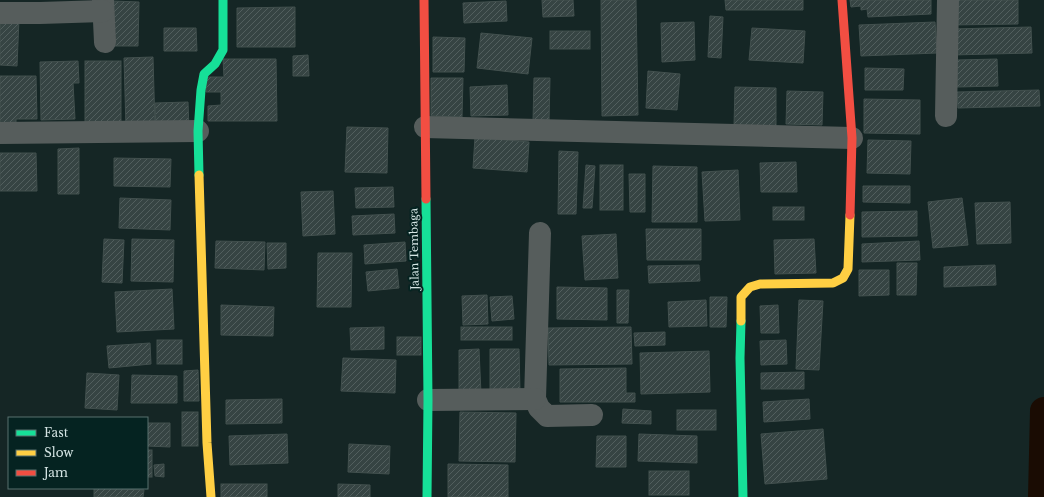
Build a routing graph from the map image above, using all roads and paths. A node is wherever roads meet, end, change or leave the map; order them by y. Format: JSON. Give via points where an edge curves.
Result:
{"nodes":[{"id":1,"x":223,"y":0,"type":"edge"},
{"id":2,"x":424,"y":0,"type":"edge"},
{"id":3,"x":842,"y":0,"type":"edge"},
{"id":4,"x":948,"y":0,"type":"edge"},
{"id":5,"x":103,"y":5,"type":"edge"},
{"id":6,"x":0,"y":13,"type":"edge"},
{"id":7,"x":105,"y":42,"type":"dead end"},
{"id":8,"x":946,"y":116,"type":"dead end"},
{"id":9,"x":425,"y":127,"type":"junction"},
{"id":10,"x":198,"y":132,"type":"junction"},
{"id":11,"x":0,"y":133,"type":"edge"},
{"id":12,"x":852,"y":138,"type":"junction"},
{"id":13,"x":540,"y":233,"type":"dead end"},
{"id":14,"x":535,"y":399,"type":"junction"},
{"id":15,"x":428,"y":400,"type":"junction"},
{"id":16,"x":592,"y":415,"type":"dead end"},
{"id":17,"x":211,"y":497,"type":"edge"},
{"id":18,"x":427,"y":497,"type":"edge"},
{"id":19,"x":744,"y":497,"type":"edge"}],
"edges":[{"from":1,"to":10,"type":"street","via":[[223,50],[215,64],[204,74]]},
{"from":2,"to":9,"type":"street","name":"Jalan Tembaga"},
{"from":3,"to":12,"type":"street"},
{"from":4,"to":8,"type":"street"},
{"from":5,"to":6,"type":"street","via":[[40,13]]},
{"from":5,"to":7,"type":"street"},
{"from":9,"to":12,"type":"street"},
{"from":9,"to":15,"type":"street","name":"Jalan Tembaga"},
{"from":10,"to":11,"type":"street"},
{"from":10,"to":17,"type":"street"},
{"from":12,"to":19,"type":"street","via":[[850,256],[848,269],[843,278],[833,283],[760,284],[750,288],[741,297]]},
{"from":13,"to":14,"type":"street"},
{"from":14,"to":15,"type":"street"},
{"from":14,"to":16,"type":"street","via":[[547,416]]},
{"from":15,"to":18,"type":"street","name":"Jalan Tembaga"}]}
